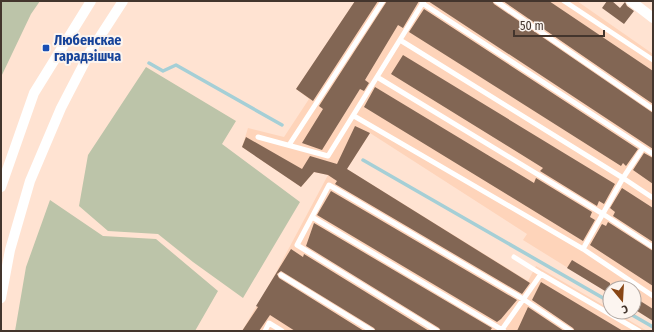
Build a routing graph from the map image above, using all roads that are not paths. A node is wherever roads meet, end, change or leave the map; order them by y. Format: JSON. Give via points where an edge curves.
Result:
{"nodes":[{"id":1,"x":91,"y":1,"type":"edge"},
{"id":2,"x":123,"y":1,"type":"edge"},
{"id":3,"x":383,"y":1,"type":"edge"},
{"id":4,"x":496,"y":1,"type":"edge"},
{"id":5,"x":564,"y":1,"type":"edge"},
{"id":6,"x":631,"y":1,"type":"edge"},
{"id":7,"x":423,"y":2,"type":"edge"},
{"id":8,"x":653,"y":18,"type":"edge"},
{"id":9,"x":400,"y":40,"type":"junction"},
{"id":10,"x":653,"y":60,"type":"edge"},
{"id":11,"x":377,"y":77,"type":"junction"},
{"id":12,"x":653,"y":109,"type":"edge"},
{"id":13,"x":354,"y":116,"type":"junction"},
{"id":14,"x":258,"y":137,"type":"dead end"},
{"id":15,"x":288,"y":145,"type":"junction"},
{"id":16,"x":643,"y":148,"type":"junction"},
{"id":17,"x":653,"y":154,"type":"edge"},
{"id":18,"x":624,"y":178,"type":"junction"},
{"id":19,"x":1,"y":187,"type":"edge"},
{"id":20,"x":653,"y":198,"type":"edge"},
{"id":21,"x":603,"y":214,"type":"junction"},
{"id":22,"x":312,"y":217,"type":"junction"},
{"id":23,"x":653,"y":248,"type":"edge"},
{"id":24,"x":583,"y":249,"type":"junction"},
{"id":25,"x":514,"y":257,"type":"dead end"},
{"id":26,"x":541,"y":274,"type":"junction"},
{"id":27,"x":281,"y":275,"type":"dead end"},
{"id":28,"x":653,"y":296,"type":"edge"},
{"id":29,"x":1,"y":298,"type":"edge"},
{"id":30,"x":523,"y":299,"type":"junction"},
{"id":31,"x":502,"y":330,"type":"edge"},
{"id":32,"x":265,"y":331,"type":"edge"},
{"id":33,"x":282,"y":331,"type":"edge"},
{"id":34,"x":372,"y":331,"type":"edge"},
{"id":35,"x":436,"y":331,"type":"edge"},
{"id":36,"x":571,"y":331,"type":"edge"},
{"id":37,"x":639,"y":331,"type":"edge"}],
"edges":[{"from":1,"to":19,"type":"street","via":[[34,93]]},
{"from":2,"to":29,"type":"street","via":[[90,52],[61,108],[30,181],[10,250]]},
{"from":3,"to":15,"type":"lane"},
{"from":4,"to":12,"type":"lane"},
{"from":5,"to":10,"type":"lane"},
{"from":6,"to":8,"type":"street"},
{"from":7,"to":9,"type":"lane"},
{"from":7,"to":16,"type":"lane"},
{"from":9,"to":11,"type":"lane"},
{"from":9,"to":18,"type":"lane"},
{"from":11,"to":13,"type":"lane"},
{"from":11,"to":21,"type":"lane"},
{"from":13,"to":15,"type":"lane","via":[[328,156]]},
{"from":13,"to":24,"type":"lane"},
{"from":14,"to":15,"type":"lane"},
{"from":16,"to":17,"type":"lane"},
{"from":16,"to":18,"type":"lane"},
{"from":18,"to":20,"type":"lane"},
{"from":18,"to":21,"type":"lane"},
{"from":21,"to":23,"type":"lane"},
{"from":21,"to":24,"type":"lane"},
{"from":22,"to":30,"type":"lane","via":[[329,185]]},
{"from":22,"to":31,"type":"lane"},
{"from":22,"to":35,"type":"lane","via":[[297,245]]},
{"from":24,"to":28,"type":"lane"},
{"from":25,"to":26,"type":"lane"},
{"from":26,"to":30,"type":"lane"},
{"from":26,"to":37,"type":"lane"},
{"from":27,"to":34,"type":"lane"},
{"from":30,"to":31,"type":"lane"},
{"from":30,"to":36,"type":"lane"},
{"from":32,"to":33,"type":"lane","via":[[269,323]]}]}
